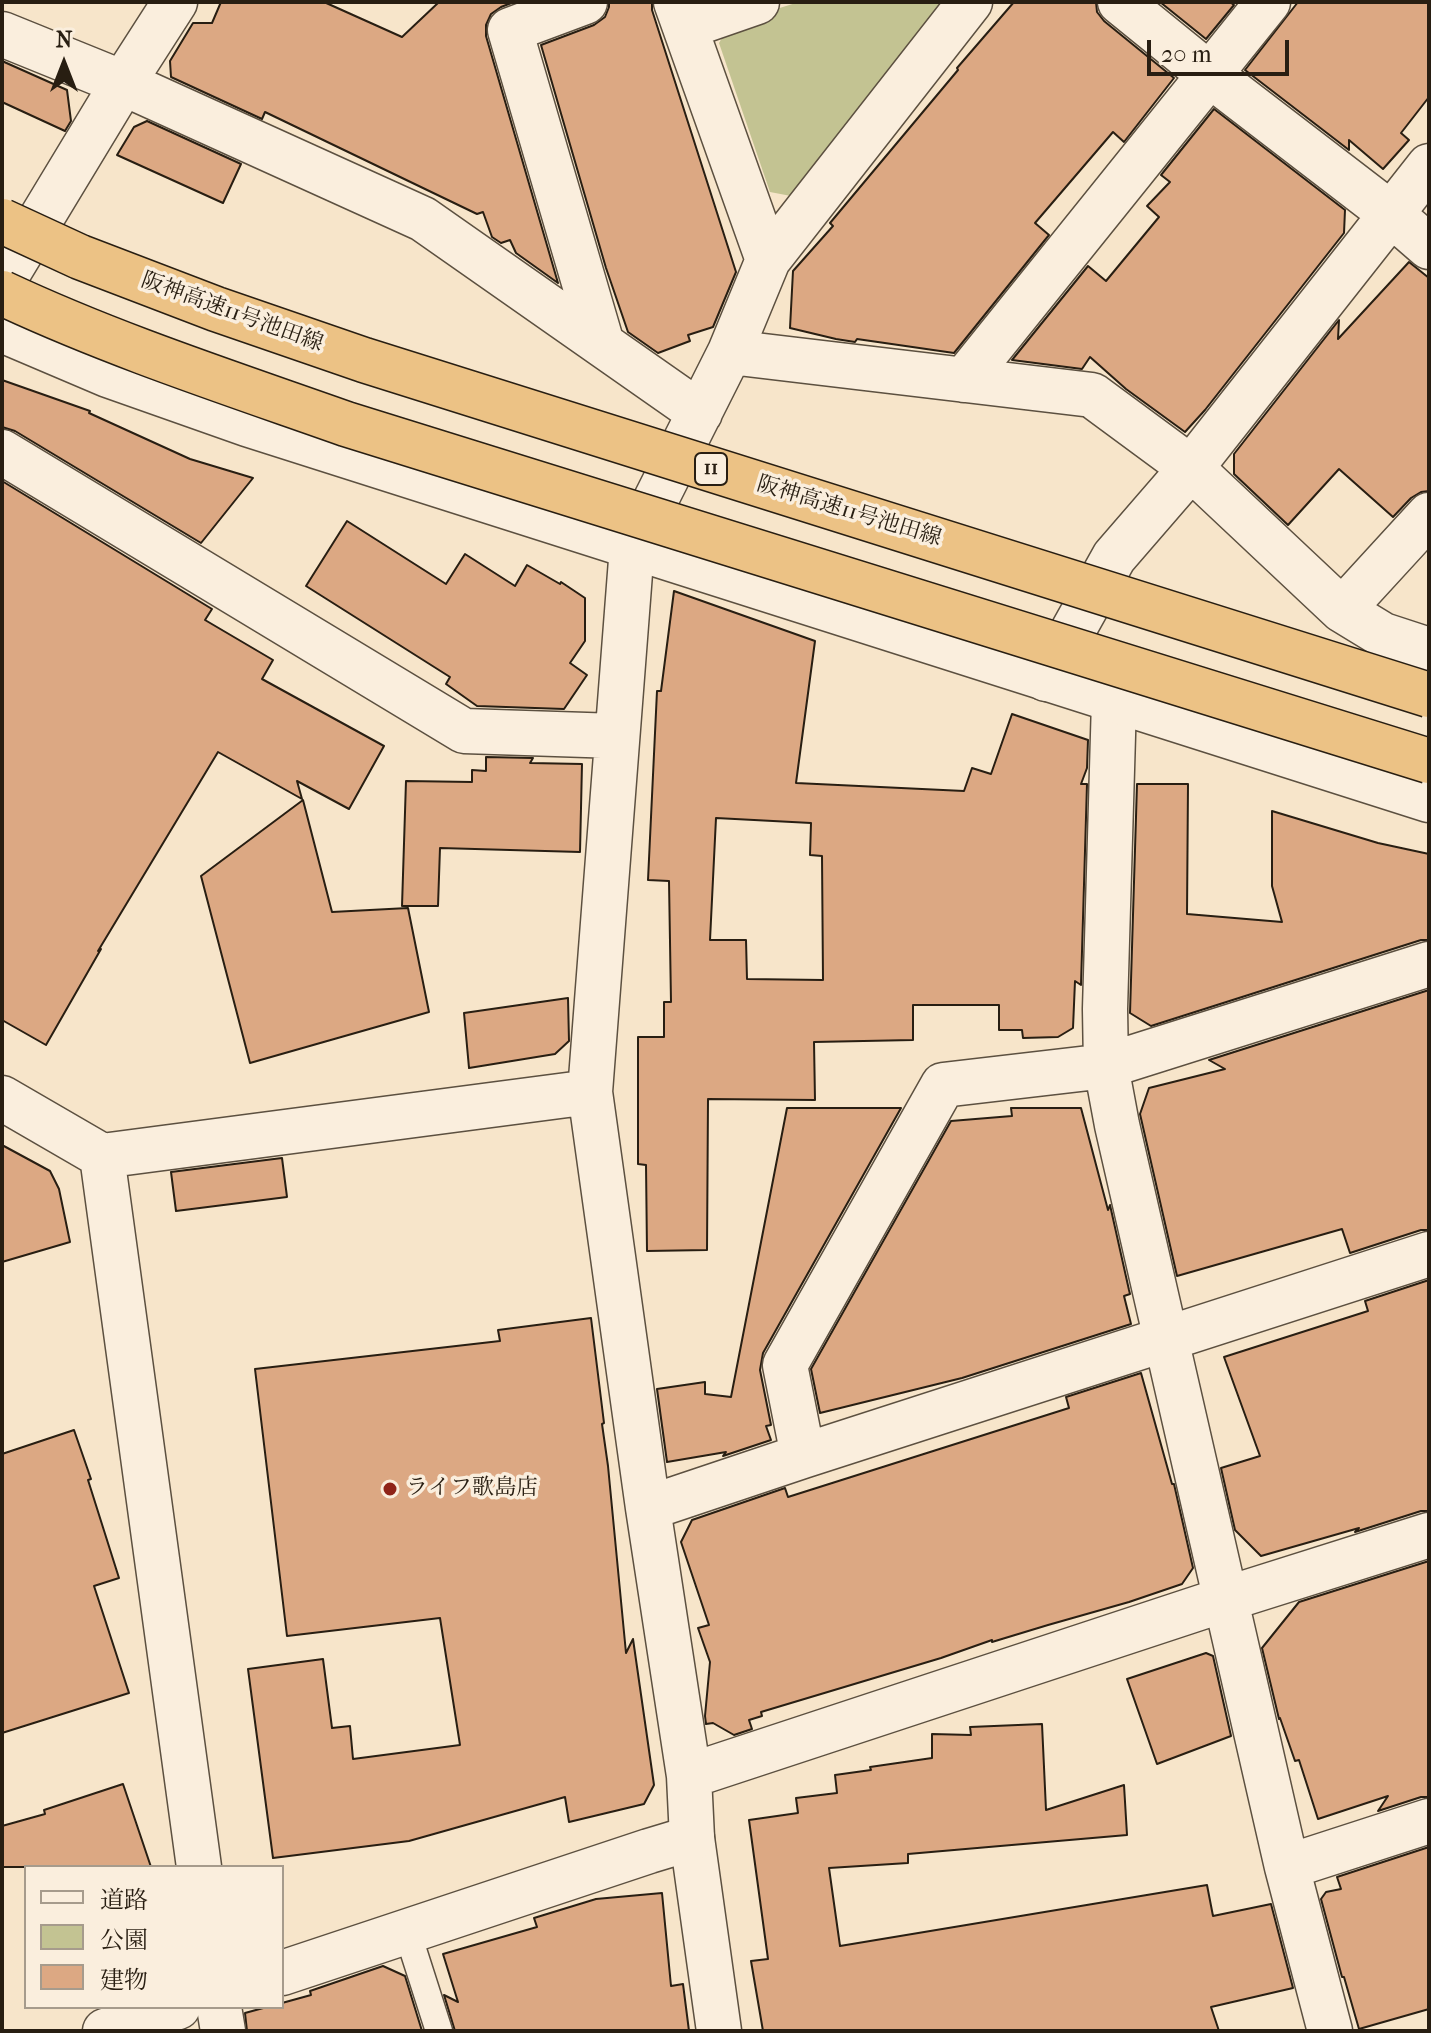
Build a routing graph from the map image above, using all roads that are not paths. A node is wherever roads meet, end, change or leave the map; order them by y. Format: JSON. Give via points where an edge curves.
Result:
{"nodes":[{"id":1,"x":175,"y":2,"type":"edge"},
{"id":2,"x":585,"y":2,"type":"edge"},
{"id":3,"x":757,"y":2,"type":"edge"},
{"id":4,"x":970,"y":2,"type":"edge"},
{"id":5,"x":1120,"y":2,"type":"edge"},
{"id":6,"x":1268,"y":2,"type":"edge"},
{"id":7,"x":681,"y":15,"type":"edge"},
{"id":8,"x":2,"y":34,"type":"edge"},
{"id":9,"x":1210,"y":75,"type":"junction"},
{"id":10,"x":123,"y":83,"type":"junction"},
{"id":11,"x":1429,"y":166,"type":"edge"},
{"id":12,"x":1391,"y":214,"type":"junction"},
{"id":13,"x":2,"y":221,"type":"edge"},
{"id":14,"x":1429,"y":247,"type":"edge"},
{"id":15,"x":768,"y":260,"type":"junction"},
{"id":16,"x":2,"y":283,"type":"edge"},
{"id":17,"x":2,"y":293,"type":"edge"},
{"id":18,"x":2,"y":330,"type":"edge"},
{"id":19,"x":602,"y":344,"type":"junction"},
{"id":20,"x":730,"y":352,"type":"junction"},
{"id":21,"x":964,"y":380,"type":"junction"},
{"id":22,"x":700,"y":413,"type":"junction"},
{"id":23,"x":2,"y":452,"type":"edge"},
{"id":24,"x":1191,"y":468,"type":"junction"},
{"id":25,"x":1429,"y":515,"type":"edge"},
{"id":26,"x":632,"y":547,"type":"junction"},
{"id":27,"x":1342,"y":610,"type":"junction"},
{"id":28,"x":1429,"y":650,"type":"edge"},
{"id":29,"x":1046,"y":679,"type":"junction"},
{"id":30,"x":1429,"y":695,"type":"edge"},
{"id":31,"x":1114,"y":701,"type":"junction"},
{"id":32,"x":617,"y":736,"type":"junction"},
{"id":33,"x":1429,"y":761,"type":"edge"},
{"id":34,"x":1429,"y":800,"type":"edge"},
{"id":35,"x":1429,"y":964,"type":"edge"},
{"id":36,"x":1106,"y":1066,"type":"junction"},
{"id":37,"x":590,"y":1092,"type":"junction"},
{"id":38,"x":2,"y":1098,"type":"edge"},
{"id":39,"x":102,"y":1156,"type":"junction"},
{"id":40,"x":1429,"y":1254,"type":"edge"},
{"id":41,"x":1166,"y":1340,"type":"junction"},
{"id":42,"x":803,"y":1456,"type":"junction"},
{"id":43,"x":648,"y":1508,"type":"junction"},
{"id":44,"x":1429,"y":1535,"type":"edge"},
{"id":45,"x":1226,"y":1599,"type":"junction"},
{"id":46,"x":689,"y":1776,"type":"junction"},
{"id":47,"x":1429,"y":1821,"type":"edge"},
{"id":48,"x":692,"y":1838,"type":"junction"},
{"id":49,"x":199,"y":1865,"type":"edge"},
{"id":50,"x":1287,"y":1867,"type":"junction"},
{"id":51,"x":407,"y":1931,"type":"junction"},
{"id":52,"x":284,"y":1972,"type":"edge"},
{"id":53,"x":172,"y":2009,"type":"edge"},
{"id":54,"x":219,"y":2009,"type":"edge"},
{"id":55,"x":105,"y":2031,"type":"edge"},
{"id":56,"x":223,"y":2031,"type":"edge"},
{"id":57,"x":439,"y":2031,"type":"edge"},
{"id":58,"x":719,"y":2031,"type":"edge"},
{"id":59,"x":1330,"y":2031,"type":"edge"}],
"edges":[{"from":1,"to":10,"type":"street"},
{"from":2,"to":19,"type":"street","via":[[510,30]]},
{"from":3,"to":7,"type":"street"},
{"from":4,"to":15,"type":"street"},
{"from":5,"to":9,"type":"street"},
{"from":6,"to":9,"type":"street"},
{"from":7,"to":15,"type":"street"},
{"from":8,"to":10,"type":"street"},
{"from":9,"to":12,"type":"street"},
{"from":9,"to":21,"type":"street"},
{"from":10,"to":16,"type":"street"},
{"from":10,"to":19,"type":"street","via":[[423,219]]},
{"from":11,"to":12,"type":"street"},
{"from":12,"to":14,"type":"street"},
{"from":12,"to":24,"type":"street"},
{"from":13,"to":30,"type":"highway","name":"阪神高速11号池田線","number":"11","bridge":true,"via":[[80,257],[364,360]]},
{"from":15,"to":20,"type":"street"},
{"from":17,"to":33,"type":"highway","bridge":true,"via":[[180,366],[346,424]]},
{"from":18,"to":26,"type":"street","via":[[108,375],[247,424]]},
{"from":19,"to":22,"type":"street"},
{"from":20,"to":21,"type":"street"},
{"from":20,"to":22,"type":"street"},
{"from":21,"to":24,"type":"street","via":[[1092,395]]},
{"from":22,"to":26,"type":"street"},
{"from":23,"to":32,"type":"street","via":[[464,731]]},
{"from":24,"to":27,"type":"street"},
{"from":24,"to":29,"type":"street","via":[[1114,557]]},
{"from":25,"to":27,"type":"street"},
{"from":26,"to":29,"type":"street"},
{"from":26,"to":32,"type":"street"},
{"from":27,"to":28,"type":"street","via":[[1383,635]]},
{"from":29,"to":31,"type":"street"},
{"from":31,"to":34,"type":"street"},
{"from":31,"to":36,"type":"street"},
{"from":32,"to":37,"type":"street"},
{"from":35,"to":36,"type":"street"},
{"from":36,"to":41,"type":"street"},
{"from":36,"to":42,"type":"street","via":[[943,1085],[785,1365]]},
{"from":37,"to":39,"type":"street"},
{"from":37,"to":43,"type":"street"},
{"from":38,"to":39,"type":"street"},
{"from":39,"to":49,"type":"street"},
{"from":40,"to":41,"type":"street"},
{"from":41,"to":42,"type":"street"},
{"from":41,"to":45,"type":"street"},
{"from":42,"to":43,"type":"street"},
{"from":43,"to":46,"type":"street"},
{"from":44,"to":45,"type":"street"},
{"from":45,"to":46,"type":"street"},
{"from":45,"to":50,"type":"street"},
{"from":46,"to":48,"type":"street"},
{"from":47,"to":50,"type":"street"},
{"from":48,"to":51,"type":"street"},
{"from":48,"to":58,"type":"street"},
{"from":50,"to":59,"type":"street"},
{"from":51,"to":52,"type":"street"},
{"from":51,"to":57,"type":"lane"},
{"from":53,"to":55,"type":"street"},
{"from":54,"to":56,"type":"street"}]}
